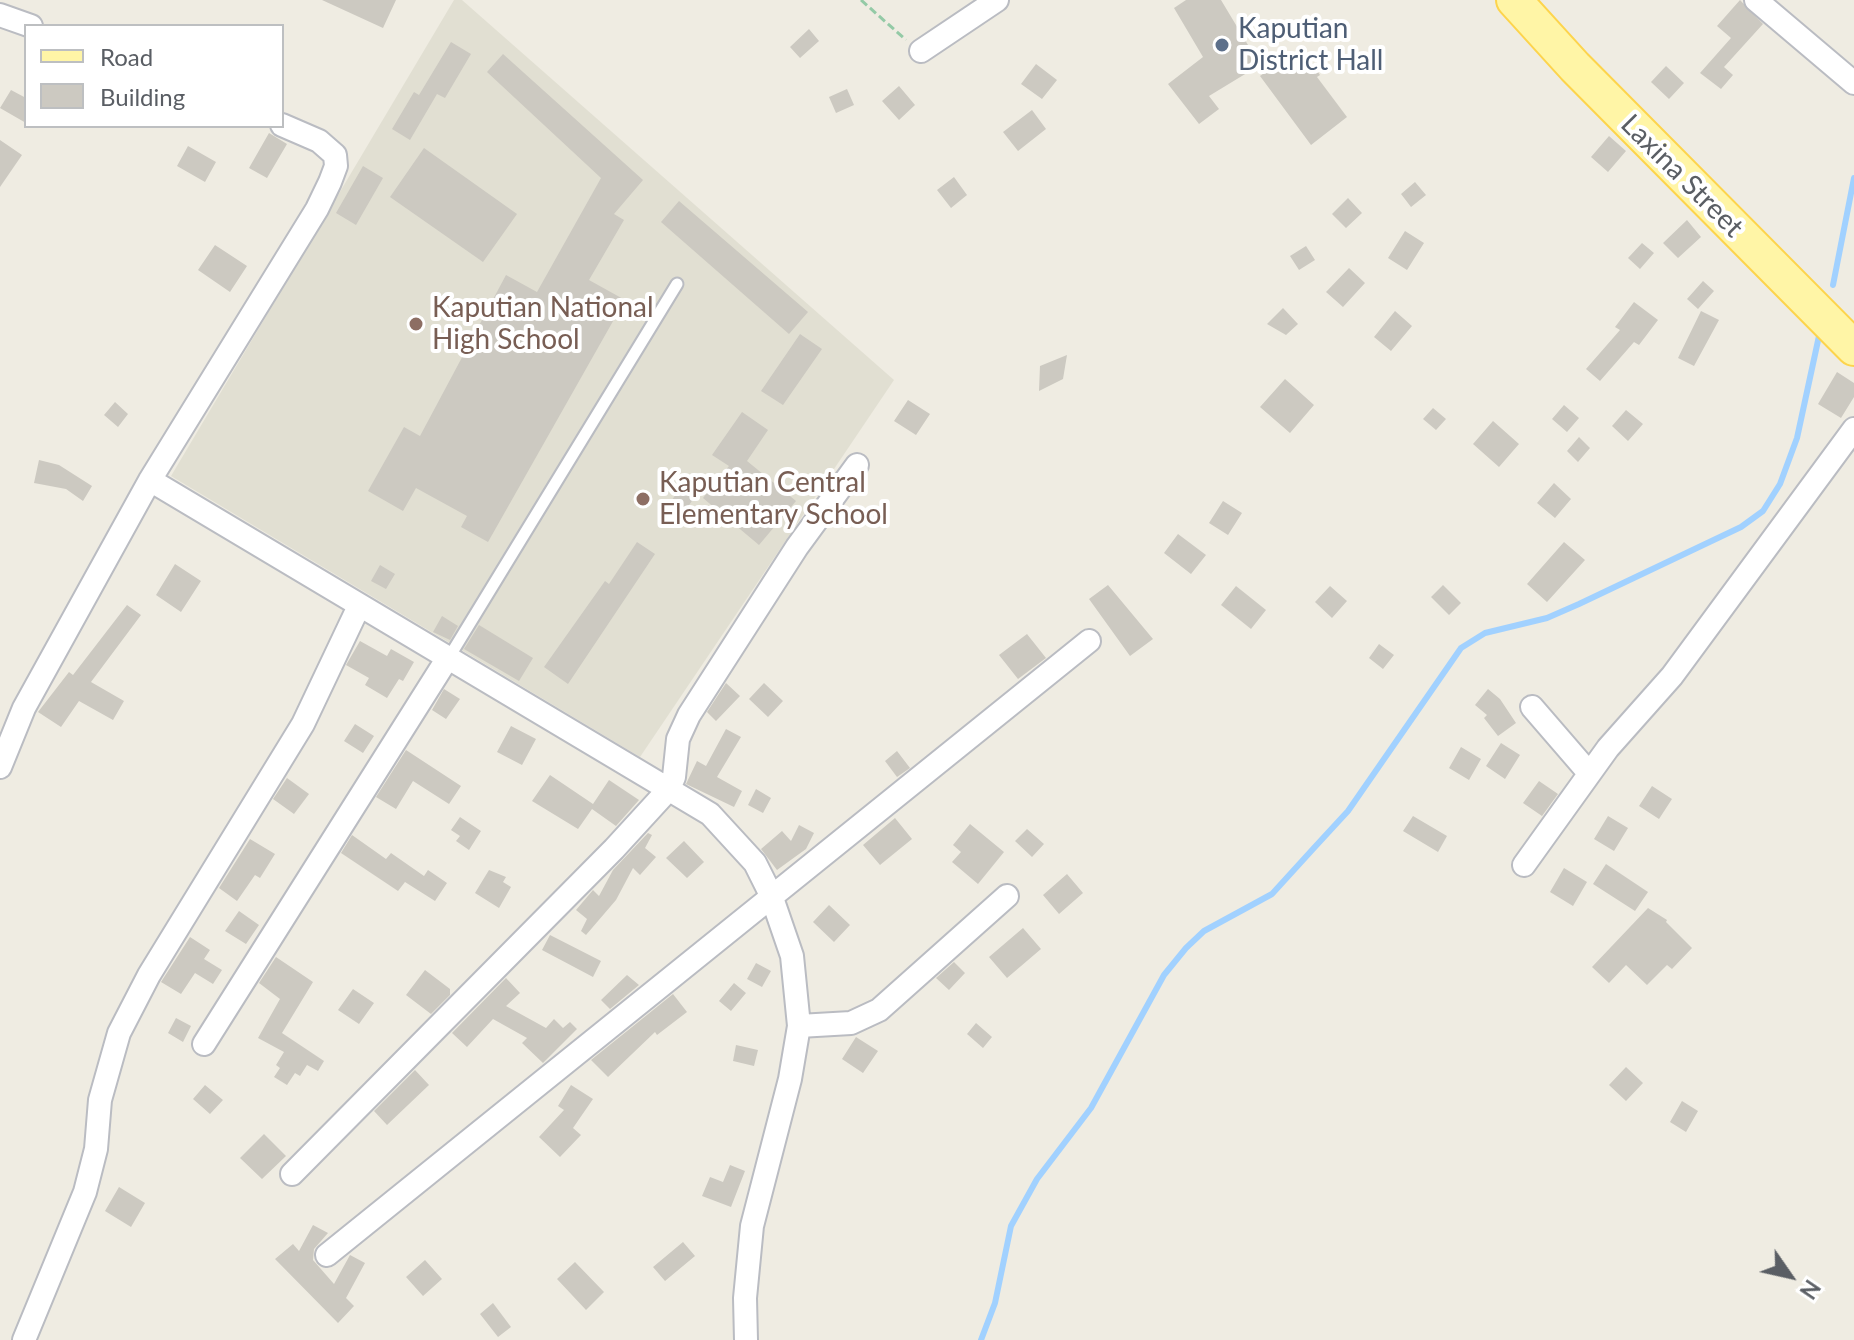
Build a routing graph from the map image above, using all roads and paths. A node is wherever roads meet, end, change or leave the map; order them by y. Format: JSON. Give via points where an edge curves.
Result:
{"nodes":[{"id":1,"x":861,"y":0,"type":"edge"},
{"id":2,"x":997,"y":0,"type":"edge"},
{"id":3,"x":1514,"y":0,"type":"edge"},
{"id":4,"x":1756,"y":0,"type":"edge"},
{"id":5,"x":0,"y":15,"type":"edge"},
{"id":6,"x":25,"y":24,"type":"edge"},
{"id":7,"x":921,"y":51,"type":"joint"},
{"id":8,"x":1854,"y":83,"type":"edge"},
{"id":9,"x":284,"y":126,"type":"edge"},
{"id":10,"x":677,"y":284,"type":"dead end"},
{"id":11,"x":1854,"y":348,"type":"edge"},
{"id":12,"x":1854,"y":429,"type":"edge"},
{"id":13,"x":857,"y":465,"type":"dead end"},
{"id":14,"x":150,"y":480,"type":"junction"},
{"id":15,"x":359,"y":606,"type":"junction"},
{"id":16,"x":1089,"y":641,"type":"dead end"},
{"id":17,"x":447,"y":659,"type":"junction"},
{"id":18,"x":1532,"y":707,"type":"dead end"},
{"id":19,"x":0,"y":767,"type":"edge"},
{"id":20,"x":1589,"y":773,"type":"junction"},
{"id":21,"x":669,"y":789,"type":"junction"},
{"id":22,"x":1524,"y":865,"type":"dead end"},
{"id":23,"x":771,"y":895,"type":"junction"},
{"id":24,"x":1007,"y":896,"type":"dead end"},
{"id":25,"x":799,"y":1026,"type":"junction"},
{"id":26,"x":204,"y":1044,"type":"dead end"},
{"id":27,"x":292,"y":1174,"type":"dead end"},
{"id":28,"x":327,"y":1255,"type":"dead end"},
{"id":29,"x":24,"y":1340,"type":"edge"},
{"id":30,"x":746,"y":1340,"type":"edge"}],
"edges":[{"from":1,"to":7,"type":"path"},
{"from":2,"to":7,"type":"street"},
{"from":3,"to":11,"type":"main road","name":"Laxina Street"},
{"from":4,"to":8,"type":"street"},
{"from":5,"to":6,"type":"street"},
{"from":9,"to":14,"type":"street","via":[[328,147],[336,166],[317,209]]},
{"from":10,"to":17,"type":"lane"},
{"from":12,"to":20,"type":"street","via":[[1672,676]]},
{"from":13,"to":21,"type":"street","via":[[797,547],[689,715],[678,739]]},
{"from":14,"to":15,"type":"street"},
{"from":14,"to":19,"type":"street","via":[[24,708]]},
{"from":15,"to":17,"type":"street"},
{"from":15,"to":29,"type":"street","via":[[303,724],[119,1033],[102,1087],[85,1192]]},
{"from":16,"to":23,"type":"street"},
{"from":17,"to":21,"type":"street"},
{"from":17,"to":26,"type":"street"},
{"from":18,"to":20,"type":"street"},
{"from":20,"to":22,"type":"street"},
{"from":21,"to":23,"type":"street","via":[[724,825],[755,863]]},
{"from":21,"to":27,"type":"street"},
{"from":23,"to":25,"type":"street","via":[[797,979]]},
{"from":23,"to":28,"type":"street"},
{"from":24,"to":25,"type":"street","via":[[879,1010],[851,1023]]},
{"from":25,"to":30,"type":"street","via":[[752,1226]]}]}
